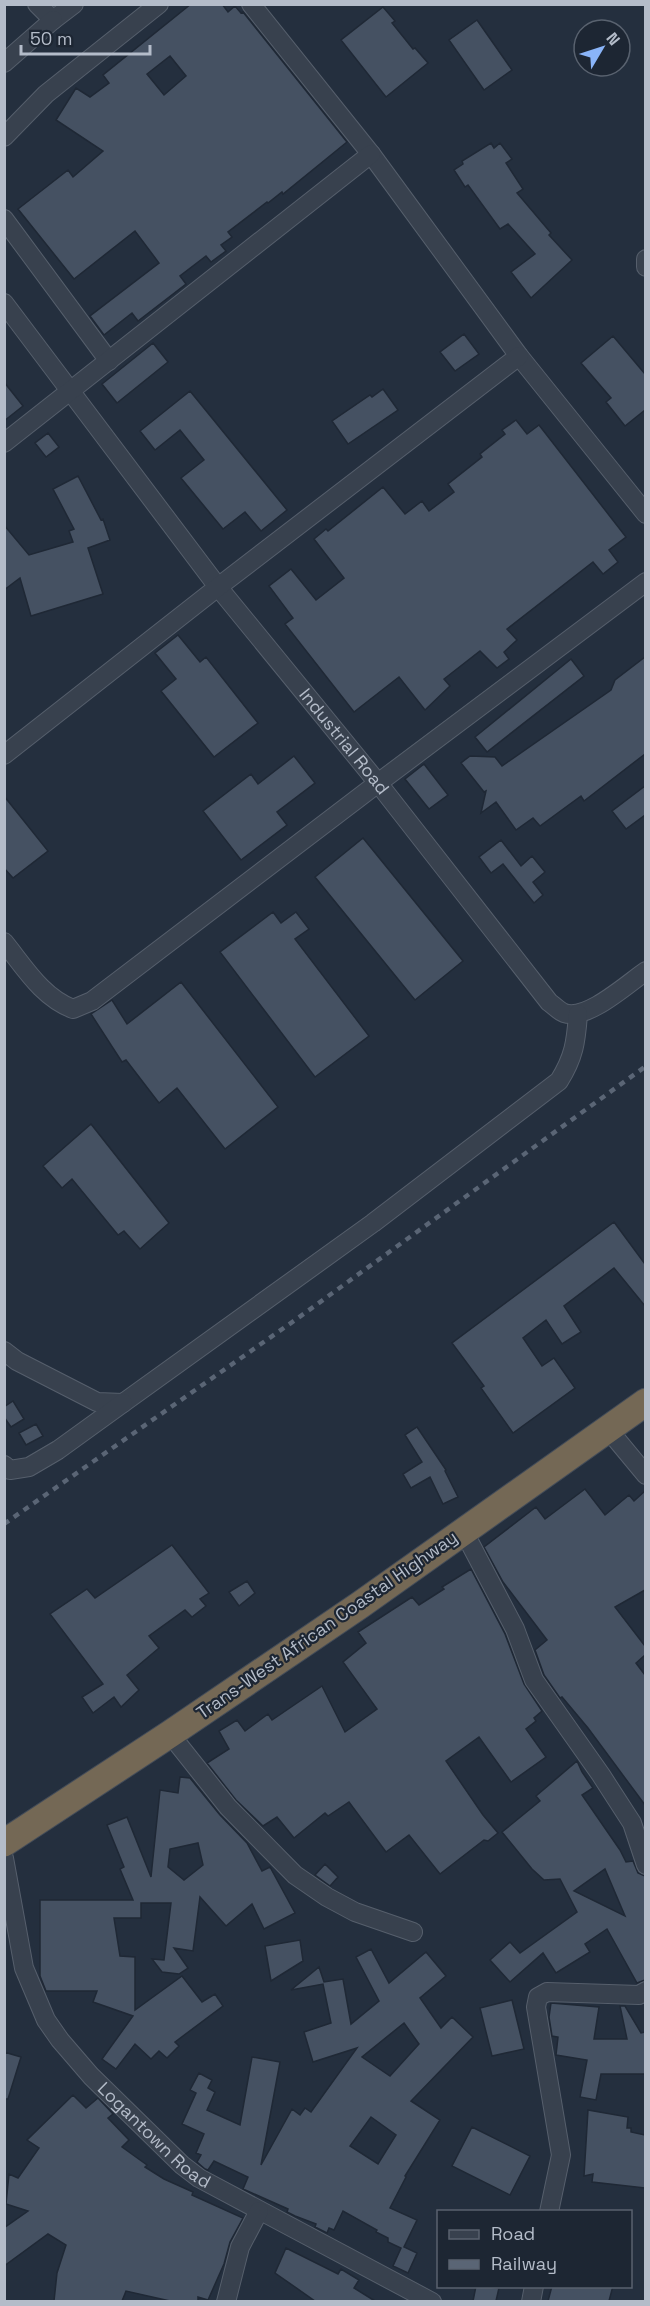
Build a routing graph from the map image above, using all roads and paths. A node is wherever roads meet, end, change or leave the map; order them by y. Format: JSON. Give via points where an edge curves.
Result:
{"nodes":[{"id":1,"x":37,"y":4,"type":"edge"},
{"id":2,"x":74,"y":4,"type":"edge"},
{"id":3,"x":159,"y":4,"type":"edge"},
{"id":4,"x":251,"y":4,"type":"edge"},
{"id":5,"x":53,"y":20,"type":"junction"},
{"id":6,"x":4,"y":63,"type":"edge"},
{"id":7,"x":4,"y":137,"type":"edge"},
{"id":8,"x":371,"y":154,"type":"junction"},
{"id":9,"x":4,"y":219,"type":"edge"},
{"id":10,"x":645,"y":259,"type":"edge"},
{"id":11,"x":645,"y":267,"type":"edge"},
{"id":12,"x":4,"y":303,"type":"edge"},
{"id":13,"x":519,"y":356,"type":"junction"},
{"id":14,"x":109,"y":361,"type":"junction"},
{"id":15,"x":70,"y":392,"type":"junction"},
{"id":16,"x":4,"y":443,"type":"edge"},
{"id":17,"x":645,"y":514,"type":"edge"},
{"id":18,"x":645,"y":582,"type":"edge"},
{"id":19,"x":218,"y":587,"type":"junction"},
{"id":20,"x":4,"y":755,"type":"edge"},
{"id":21,"x":378,"y":783,"type":"junction"},
{"id":22,"x":4,"y":942,"type":"edge"},
{"id":23,"x":645,"y":971,"type":"edge"},
{"id":24,"x":578,"y":1014,"type":"junction"},
{"id":25,"x":4,"y":1351,"type":"edge"},
{"id":26,"x":645,"y":1402,"type":"edge"},
{"id":27,"x":123,"y":1403,"type":"junction"},
{"id":28,"x":608,"y":1428,"type":"junction"},
{"id":29,"x":4,"y":1465,"type":"edge"},
{"id":30,"x":645,"y":1475,"type":"edge"},
{"id":31,"x":463,"y":1530,"type":"junction"},
{"id":32,"x":170,"y":1734,"type":"junction"},
{"id":33,"x":639,"y":1820,"type":"edge"},
{"id":34,"x":4,"y":1843,"type":"edge"},
{"id":35,"x":4,"y":1858,"type":"edge"},
{"id":36,"x":645,"y":1865,"type":"edge"},
{"id":37,"x":413,"y":1932,"type":"dead end"},
{"id":38,"x":645,"y":1991,"type":"edge"},
{"id":39,"x":549,"y":2210,"type":"edge"},
{"id":40,"x":259,"y":2211,"type":"junction"},
{"id":41,"x":226,"y":2301,"type":"edge"},
{"id":42,"x":432,"y":2301,"type":"edge"}],
"edges":[{"from":1,"to":5,"type":"street"},
{"from":2,"to":5,"type":"street"},
{"from":3,"to":7,"type":"street","via":[[46,94]]},
{"from":4,"to":8,"type":"street"},
{"from":5,"to":6,"type":"street"},
{"from":8,"to":13,"type":"street"},
{"from":8,"to":14,"type":"street"},
{"from":9,"to":14,"type":"street"},
{"from":10,"to":11,"type":"street"},
{"from":12,"to":15,"type":"street","name":"Industrial Road"},
{"from":13,"to":17,"type":"street"},
{"from":13,"to":19,"type":"street"},
{"from":14,"to":15,"type":"street"},
{"from":15,"to":16,"type":"street"},
{"from":15,"to":19,"type":"street","name":"Industrial Road"},
{"from":18,"to":21,"type":"street"},
{"from":19,"to":20,"type":"street"},
{"from":19,"to":21,"type":"street","name":"Industrial Road"},
{"from":21,"to":22,"type":"street","via":[[92,1001],[73,1010],[41,989]]},
{"from":21,"to":24,"type":"street","name":"Industrial Road","via":[[549,1002],[564,1012]]},
{"from":23,"to":24,"type":"street","via":[[592,1009]]},
{"from":24,"to":27,"type":"street","via":[[576,1046],[559,1081],[374,1223]]},
{"from":25,"to":27,"type":"street","via":[[97,1402]]},
{"from":26,"to":28,"type":"highway","name":"Trans-West African Coastal Highway"},
{"from":27,"to":29,"type":"street","via":[[29,1467],[10,1470]]},
{"from":28,"to":30,"type":"street"},
{"from":28,"to":31,"type":"highway","name":"Trans-West African Coastal Highway"},
{"from":31,"to":32,"type":"highway","name":"Trans-West African Coastal Highway"},
{"from":31,"to":33,"type":"street","via":[[516,1629],[534,1680]]},
{"from":32,"to":34,"type":"highway","name":"Trans-West African Coastal Highway"},
{"from":32,"to":37,"type":"street","via":[[228,1807],[295,1875],[355,1912]]},
{"from":33,"to":36,"type":"street"},
{"from":35,"to":40,"type":"street","name":"Logantown Road","via":[[24,1968],[46,2020],[60,2040],[182,2165]]},
{"from":38,"to":39,"type":"street","via":[[639,1995],[548,1992],[538,1997],[536,2007],[561,2155]]},
{"from":40,"to":41,"type":"street","via":[[240,2247]]},
{"from":40,"to":42,"type":"street","name":"Logantown Road"}]}
